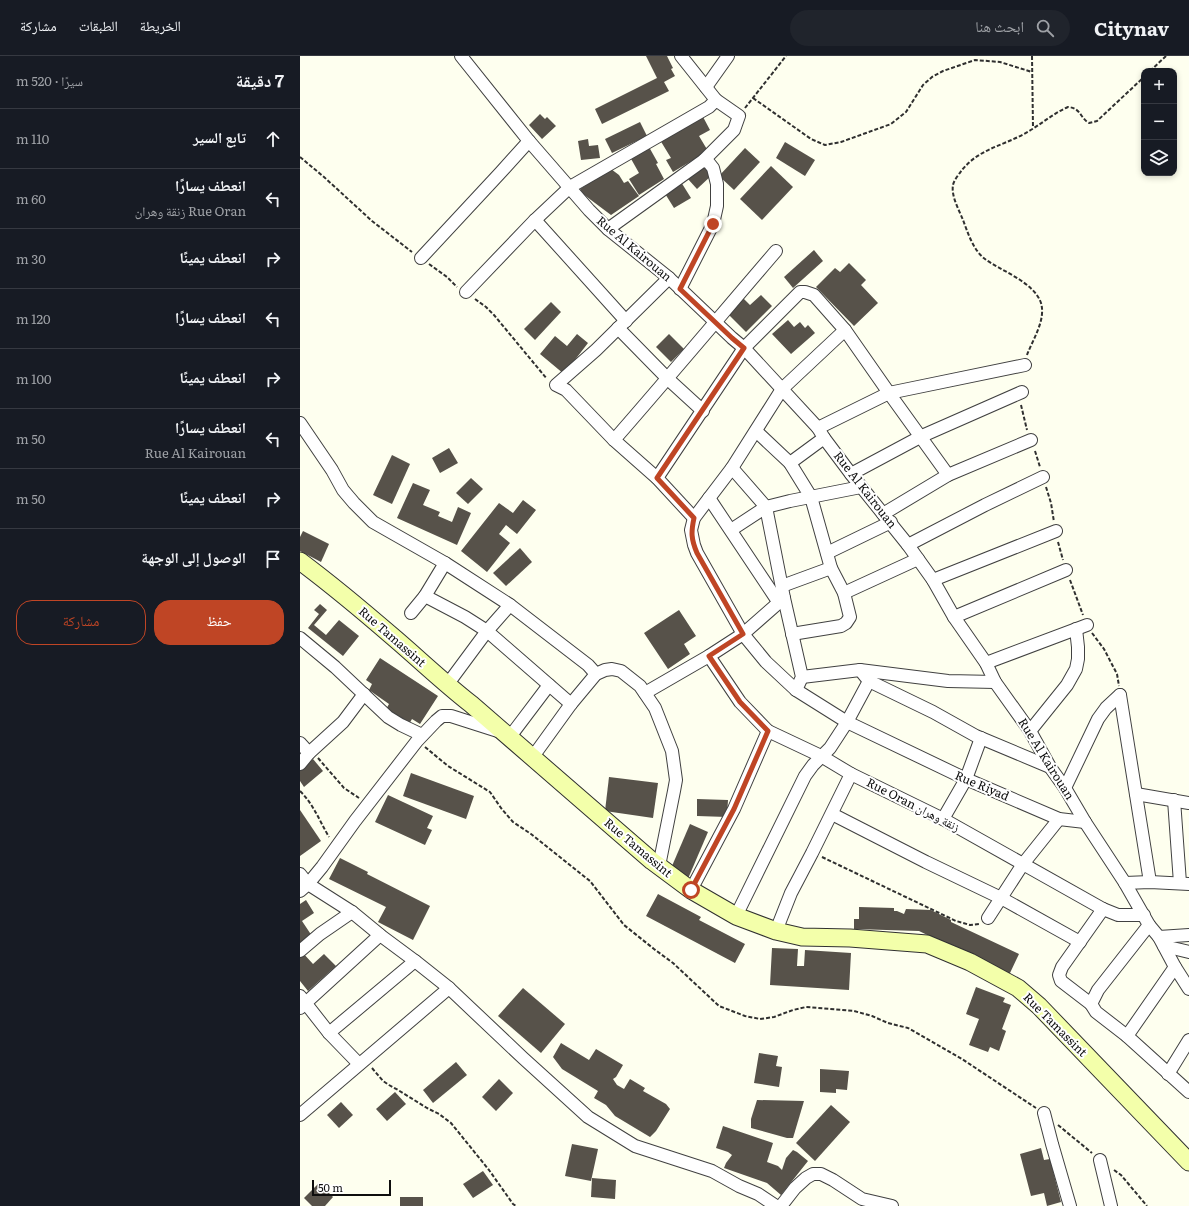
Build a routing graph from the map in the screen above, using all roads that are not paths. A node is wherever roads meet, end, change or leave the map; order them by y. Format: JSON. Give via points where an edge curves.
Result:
{"nodes":[{"id":1,"x":461,"y":56,"type":"edge"},
{"id":2,"x":681,"y":56,"type":"edge"},
{"id":3,"x":728,"y":56,"type":"edge"},
{"id":4,"x":706,"y":87,"type":"junction"},
{"id":5,"x":716,"y":100,"type":"junction"},
{"id":6,"x":529,"y":140,"type":"junction"},
{"id":7,"x":704,"y":160,"type":"junction"},
{"id":8,"x":570,"y":187,"type":"junction"},
{"id":9,"x":535,"y":220,"type":"junction"},
{"id":10,"x":608,"y":229,"type":"junction"},
{"id":11,"x":776,"y":251,"type":"dead end"},
{"id":12,"x":421,"y":258,"type":"road end"},
{"id":13,"x":669,"y":278,"type":"junction"},
{"id":14,"x":680,"y":289,"type":"junction"},
{"id":15,"x":466,"y":292,"type":"road end"},
{"id":16,"x":715,"y":321,"type":"junction"},
{"id":17,"x":622,"y":325,"type":"junction"},
{"id":18,"x":846,"y":330,"type":"junction"},
{"id":19,"x":744,"y":348,"type":"junction"},
{"id":20,"x":1025,"y":365,"type":"road end"},
{"id":21,"x":668,"y":379,"type":"junction"},
{"id":22,"x":782,"y":389,"type":"junction"},
{"id":23,"x":1022,"y":392,"type":"road end"},
{"id":24,"x":890,"y":393,"type":"junction"},
{"id":25,"x":703,"y":411,"type":"junction"},
{"id":26,"x":300,"y":423,"type":"edge"},
{"id":27,"x":756,"y":431,"type":"junction"},
{"id":28,"x":821,"y":433,"type":"junction"},
{"id":29,"x":922,"y":436,"type":"junction"},
{"id":30,"x":614,"y":440,"type":"junction"},
{"id":31,"x":1031,"y":440,"type":"road end"},
{"id":32,"x":790,"y":463,"type":"junction"},
{"id":33,"x":732,"y":468,"type":"junction"},
{"id":34,"x":851,"y":474,"type":"junction"},
{"id":35,"x":948,"y":475,"type":"junction"},
{"id":36,"x":1043,"y":477,"type":"road end"},
{"id":37,"x":657,"y":478,"type":"junction"},
{"id":38,"x":861,"y":487,"type":"junction"},
{"id":39,"x":811,"y":497,"type":"junction"},
{"id":40,"x":709,"y":498,"type":"junction"},
{"id":41,"x":766,"y":507,"type":"junction"},
{"id":42,"x":694,"y":518,"type":"junction"},
{"id":43,"x":887,"y":518,"type":"junction"},
{"id":44,"x":731,"y":530,"type":"junction"},
{"id":45,"x":1056,"y":531,"type":"road end"},
{"id":46,"x":908,"y":545,"type":"junction"},
{"id":47,"x":827,"y":553,"type":"junction"},
{"id":48,"x":918,"y":559,"type":"junction"},
{"id":49,"x":300,"y":561,"type":"edge"},
{"id":50,"x":445,"y":563,"type":"junction"},
{"id":51,"x":832,"y":568,"type":"junction"},
{"id":52,"x":1066,"y":570,"type":"road end"},
{"id":53,"x":932,"y":580,"type":"junction"},
{"id":54,"x":844,"y":593,"type":"junction"},
{"id":55,"x":425,"y":596,"type":"junction"},
{"id":56,"x":782,"y":596,"type":"junction"},
{"id":57,"x":510,"y":604,"type":"junction"},
{"id":58,"x":411,"y":613,"type":"dead end"},
{"id":59,"x":954,"y":617,"type":"junction"},
{"id":60,"x":1088,"y":625,"type":"road end"},
{"id":61,"x":1076,"y":629,"type":"junction"},
{"id":62,"x":487,"y":632,"type":"junction"},
{"id":63,"x":743,"y":634,"type":"junction"},
{"id":64,"x":792,"y":634,"type":"junction"},
{"id":65,"x":300,"y":638,"type":"edge"},
{"id":66,"x":709,"y":656,"type":"junction"},
{"id":67,"x":986,"y":663,"type":"junction"},
{"id":68,"x":860,"y":670,"type":"junction"},
{"id":69,"x":596,"y":674,"type":"junction"},
{"id":70,"x":802,"y":676,"type":"junction"},
{"id":71,"x":869,"y":681,"type":"junction"},
{"id":72,"x":995,"y":682,"type":"junction"},
{"id":73,"x":447,"y":685,"type":"junction"},
{"id":74,"x":549,"y":685,"type":"junction"},
{"id":75,"x":796,"y":690,"type":"junction"},
{"id":76,"x":645,"y":692,"type":"junction"},
{"id":77,"x":364,"y":694,"type":"junction"},
{"id":78,"x":571,"y":704,"type":"junction"},
{"id":79,"x":847,"y":722,"type":"junction"},
{"id":80,"x":768,"y":731,"type":"junction"},
{"id":81,"x":1030,"y":731,"type":"junction"},
{"id":82,"x":506,"y":735,"type":"junction"},
{"id":83,"x":420,"y":738,"type":"junction"},
{"id":84,"x":981,"y":738,"type":"junction"},
{"id":85,"x":300,"y":743,"type":"edge"},
{"id":86,"x":310,"y":751,"type":"junction"},
{"id":87,"x":821,"y":756,"type":"junction"},
{"id":88,"x":532,"y":758,"type":"junction"},
{"id":89,"x":300,"y":764,"type":"edge"},
{"id":90,"x":1050,"y":767,"type":"junction"},
{"id":91,"x":851,"y":774,"type":"junction"},
{"id":92,"x":966,"y":779,"type":"junction"},
{"id":93,"x":1065,"y":788,"type":"junction"},
{"id":94,"x":1136,"y":794,"type":"junction"},
{"id":95,"x":1174,"y":800,"type":"junction"},
{"id":96,"x":1189,"y":803,"type":"edge"},
{"id":97,"x":832,"y":814,"type":"junction"},
{"id":98,"x":943,"y":819,"type":"junction"},
{"id":99,"x":1059,"y":819,"type":"junction"},
{"id":100,"x":1085,"y":822,"type":"junction"},
{"id":101,"x":1023,"y":864,"type":"junction"},
{"id":102,"x":659,"y":866,"type":"junction"},
{"id":103,"x":300,"y":874,"type":"edge"},
{"id":104,"x":1150,"y":882,"type":"junction"},
{"id":105,"x":1125,"y":883,"type":"junction"},
{"id":106,"x":1185,"y":884,"type":"edge"},
{"id":107,"x":304,"y":888,"type":"edge"},
{"id":108,"x":691,"y":890,"type":"junction"},
{"id":109,"x":1001,"y":898,"type":"junction"},
{"id":110,"x":1103,"y":909,"type":"junction"},
{"id":111,"x":352,"y":912,"type":"junction"},
{"id":112,"x":736,"y":916,"type":"junction"},
{"id":113,"x":988,"y":918,"type":"road end"},
{"id":114,"x":1146,"y":920,"type":"junction"},
{"id":115,"x":776,"y":931,"type":"junction"},
{"id":116,"x":380,"y":935,"type":"junction"},
{"id":117,"x":1189,"y":935,"type":"edge"},
{"id":118,"x":1161,"y":941,"type":"junction"},
{"id":119,"x":1080,"y":942,"type":"junction"},
{"id":120,"x":300,"y":952,"type":"edge"},
{"id":121,"x":1189,"y":952,"type":"edge"},
{"id":122,"x":415,"y":961,"type":"junction"},
{"id":123,"x":1175,"y":966,"type":"junction"},
{"id":124,"x":449,"y":988,"type":"junction"},
{"id":125,"x":1189,"y":989,"type":"edge"},
{"id":126,"x":302,"y":1003,"type":"edge"},
{"id":127,"x":1091,"y":1004,"type":"junction"},
{"id":128,"x":329,"y":1033,"type":"junction"},
{"id":129,"x":1127,"y":1036,"type":"junction"},
{"id":130,"x":1189,"y":1040,"type":"edge"},
{"id":131,"x":362,"y":1062,"type":"junction"},
{"id":132,"x":1168,"y":1074,"type":"junction"},
{"id":133,"x":1189,"y":1092,"type":"edge"},
{"id":134,"x":1044,"y":1113,"type":"road end"},
{"id":135,"x":300,"y":1115,"type":"edge"},
{"id":136,"x":1187,"y":1155,"type":"edge"},
{"id":137,"x":1100,"y":1160,"type":"road end"},
{"id":138,"x":862,"y":1202,"type":"edge"},
{"id":139,"x":772,"y":1206,"type":"edge"},
{"id":140,"x":777,"y":1206,"type":"edge"},
{"id":141,"x":781,"y":1206,"type":"edge"},
{"id":142,"x":892,"y":1206,"type":"edge"},
{"id":143,"x":1070,"y":1206,"type":"edge"},
{"id":144,"x":1111,"y":1206,"type":"edge"}],
"edges":[{"from":1,"to":6,"type":"street","name":"Rue Al Kairouan"},
{"from":2,"to":4,"type":"street"},
{"from":3,"to":4,"type":"street"},
{"from":4,"to":5,"type":"street"},
{"from":5,"to":7,"type":"street","via":[[739,116],[734,130]]},
{"from":5,"to":8,"type":"street","via":[[709,107]]},
{"from":6,"to":8,"type":"street","name":"Rue Al Kairouan"},
{"from":6,"to":12,"type":"street"},
{"from":7,"to":10,"type":"street"},
{"from":7,"to":14,"type":"street","via":[[713,168],[717,184],[717,206],[713,224]]},
{"from":8,"to":9,"type":"street"},
{"from":8,"to":10,"type":"street","name":"Rue Al Kairouan"},
{"from":9,"to":15,"type":"street"},
{"from":9,"to":17,"type":"street"},
{"from":10,"to":13,"type":"street","name":"Rue Al Kairouan"},
{"from":11,"to":16,"type":"street"},
{"from":13,"to":14,"type":"street","name":"Rue Al Kairouan"},
{"from":13,"to":17,"type":"street"},
{"from":14,"to":16,"type":"street","name":"Rue Al Kairouan"},
{"from":16,"to":19,"type":"street","name":"Rue Al Kairouan"},
{"from":16,"to":21,"type":"street"},
{"from":17,"to":21,"type":"street"},
{"from":17,"to":30,"type":"street","via":[[556,384],[566,390]]},
{"from":18,"to":19,"type":"street","via":[[814,295],[800,292]]},
{"from":18,"to":22,"type":"street"},
{"from":18,"to":24,"type":"street"},
{"from":19,"to":22,"type":"street","name":"Rue Al Kairouan"},
{"from":19,"to":25,"type":"street"},
{"from":20,"to":24,"type":"street"},
{"from":21,"to":25,"type":"street"},
{"from":21,"to":30,"type":"street"},
{"from":22,"to":27,"type":"street"},
{"from":22,"to":28,"type":"street","name":"Rue Al Kairouan"},
{"from":23,"to":29,"type":"street"},
{"from":24,"to":28,"type":"street"},
{"from":24,"to":29,"type":"street"},
{"from":25,"to":37,"type":"street"},
{"from":26,"to":50,"type":"street","via":[[343,490],[373,522]]},
{"from":27,"to":32,"type":"street"},
{"from":27,"to":33,"type":"street"},
{"from":28,"to":32,"type":"street"},
{"from":28,"to":34,"type":"street","name":"Rue Al Kairouan"},
{"from":29,"to":34,"type":"street"},
{"from":29,"to":35,"type":"street"},
{"from":30,"to":37,"type":"street"},
{"from":31,"to":35,"type":"street"},
{"from":32,"to":39,"type":"street"},
{"from":33,"to":40,"type":"street"},
{"from":33,"to":41,"type":"street"},
{"from":34,"to":38,"type":"street","name":"Rue Al Kairouan"},
{"from":35,"to":43,"type":"street"},
{"from":36,"to":46,"type":"street"},
{"from":37,"to":42,"type":"street"},
{"from":38,"to":39,"type":"street"},
{"from":38,"to":43,"type":"street","name":"Rue Al Kairouan"},
{"from":39,"to":41,"type":"street"},
{"from":39,"to":47,"type":"street"},
{"from":40,"to":42,"type":"street"},
{"from":40,"to":44,"type":"street"},
{"from":41,"to":44,"type":"street"},
{"from":41,"to":56,"type":"street"},
{"from":42,"to":63,"type":"street","name":"Rue Riyad","via":[[691,530],[697,553]]},
{"from":43,"to":46,"type":"street","name":"Rue Al Kairouan"},
{"from":43,"to":47,"type":"street"},
{"from":44,"to":56,"type":"street"},
{"from":45,"to":53,"type":"street"},
{"from":46,"to":48,"type":"street","name":"Rue Al Kairouan"},
{"from":47,"to":51,"type":"street"},
{"from":48,"to":53,"type":"street","name":"Rue Al Kairouan"},
{"from":48,"to":54,"type":"street"},
{"from":49,"to":73,"type":"main road","name":"Rue Tamassint","via":[[364,612]]},
{"from":50,"to":55,"type":"street"},
{"from":50,"to":57,"type":"street"},
{"from":51,"to":54,"type":"street"},
{"from":51,"to":56,"type":"street"},
{"from":52,"to":59,"type":"street"},
{"from":53,"to":59,"type":"street","name":"Rue Al Kairouan"},
{"from":54,"to":64,"type":"street","via":[[850,618],[846,624]]},
{"from":55,"to":58,"type":"street"},
{"from":55,"to":62,"type":"street","via":[[466,617]]},
{"from":56,"to":63,"type":"street"},
{"from":56,"to":64,"type":"street"},
{"from":57,"to":62,"type":"street"},
{"from":57,"to":69,"type":"street"},
{"from":59,"to":67,"type":"street","name":"Rue Al Kairouan"},
{"from":60,"to":61,"type":"street"},
{"from":61,"to":67,"type":"street"},
{"from":61,"to":81,"type":"street","via":[[1076,669],[1067,685]]},
{"from":62,"to":73,"type":"street"},
{"from":62,"to":74,"type":"street"},
{"from":63,"to":66,"type":"street"},
{"from":63,"to":75,"type":"street","name":"Rue Riyad","via":[[766,662]]},
{"from":64,"to":70,"type":"street"},
{"from":65,"to":77,"type":"street"},
{"from":66,"to":76,"type":"street"},
{"from":66,"to":80,"type":"street","name":"Rue Oran زنقة وهران","via":[[740,702]]},
{"from":67,"to":72,"type":"street","name":"Rue Al Kairouan"},
{"from":68,"to":70,"type":"street"},
{"from":68,"to":71,"type":"street"},
{"from":68,"to":72,"type":"street","via":[[948,681]]},
{"from":69,"to":76,"type":"street","via":[[612,669],[621,671]]},
{"from":69,"to":78,"type":"street"},
{"from":70,"to":75,"type":"street"},
{"from":71,"to":79,"type":"street"},
{"from":71,"to":84,"type":"street"},
{"from":72,"to":81,"type":"street","name":"Rue Al Kairouan"},
{"from":73,"to":82,"type":"main road","name":"Rue Tamassint"},
{"from":74,"to":78,"type":"street"},
{"from":74,"to":82,"type":"street"},
{"from":75,"to":79,"type":"street","name":"Rue Riyad"},
{"from":76,"to":102,"type":"street","via":[[672,751],[676,780]]},
{"from":77,"to":83,"type":"street","via":[[388,717]]},
{"from":77,"to":86,"type":"street","via":[[343,722]]},
{"from":78,"to":88,"type":"street"},
{"from":79,"to":87,"type":"street","via":[[830,748]]},
{"from":79,"to":92,"type":"street","name":"Rue Riyad"},
{"from":80,"to":87,"type":"street","name":"Rue Oran زنقة وهران"},
{"from":80,"to":108,"type":"street","via":[[734,809]]},
{"from":81,"to":90,"type":"street","name":"Rue Al Kairouan"},
{"from":82,"to":83,"type":"street","via":[[452,716],[442,716]]},
{"from":82,"to":88,"type":"main road","name":"Rue Tamassint"},
{"from":83,"to":107,"type":"street"},
{"from":84,"to":90,"type":"street"},
{"from":84,"to":92,"type":"street"},
{"from":85,"to":86,"type":"street"},
{"from":86,"to":89,"type":"street"},
{"from":87,"to":91,"type":"street","name":"Rue Oran زنقة وهران"},
{"from":87,"to":112,"type":"street","via":[[805,776]]},
{"from":88,"to":102,"type":"main road","name":"Rue Tamassint"},
{"from":90,"to":93,"type":"street","name":"Rue Al Kairouan"},
{"from":91,"to":97,"type":"street"},
{"from":91,"to":98,"type":"street","name":"Rue Oran زنقة وهران"},
{"from":92,"to":98,"type":"street"},
{"from":92,"to":99,"type":"street","name":"Rue Riyad"},
{"from":93,"to":94,"type":"street","via":[[1098,719],[1120,695]]},
{"from":93,"to":100,"type":"street","name":"Rue Al Kairouan"},
{"from":94,"to":95,"type":"street"},
{"from":94,"to":104,"type":"street"},
{"from":95,"to":96,"type":"street"},
{"from":95,"to":106,"type":"street"},
{"from":97,"to":109,"type":"street"},
{"from":97,"to":115,"type":"street","via":[[791,893]]},
{"from":98,"to":101,"type":"street","name":"Rue Oran زنقة وهران"},
{"from":99,"to":100,"type":"street","name":"Rue Riyad"},
{"from":99,"to":101,"type":"street"},
{"from":100,"to":105,"type":"street","name":"Rue Al Kairouan"},
{"from":101,"to":109,"type":"street"},
{"from":101,"to":110,"type":"street","name":"Rue Oran زنقة وهران"},
{"from":102,"to":108,"type":"main road","name":"Rue Tamassint"},
{"from":103,"to":107,"type":"street"},
{"from":104,"to":105,"type":"street"},
{"from":104,"to":106,"type":"street"},
{"from":105,"to":114,"type":"street","name":"Rue Al Kairouan"},
{"from":107,"to":111,"type":"street"},
{"from":108,"to":112,"type":"main road","name":"Rue Tamassint"},
{"from":109,"to":113,"type":"street"},
{"from":109,"to":119,"type":"street"},
{"from":110,"to":114,"type":"street","name":"Rue Oran زنقة وهران","via":[[1118,915]]},
{"from":110,"to":119,"type":"street"},
{"from":111,"to":116,"type":"street"},
{"from":111,"to":120,"type":"street","via":[[320,934]]},
{"from":112,"to":115,"type":"main road","name":"Rue Tamassint"},
{"from":114,"to":118,"type":"street","name":"Rue Al Kairouan"},
{"from":114,"to":127,"type":"street"},
{"from":115,"to":136,"type":"main road","name":"Rue Tamassint","via":[[802,937],[927,944],[970,962],[1018,988]]},
{"from":116,"to":122,"type":"street"},
{"from":116,"to":126,"type":"street"},
{"from":117,"to":118,"type":"street"},
{"from":118,"to":121,"type":"street"},
{"from":118,"to":123,"type":"street","name":"Rue Al Kairouan"},
{"from":119,"to":127,"type":"street","via":[[1059,975],[1061,981]]},
{"from":122,"to":124,"type":"street"},
{"from":122,"to":128,"type":"street"},
{"from":123,"to":125,"type":"street","name":"Rue Al Kairouan"},
{"from":123,"to":129,"type":"street"},
{"from":124,"to":131,"type":"street"},
{"from":124,"to":140,"type":"street","via":[[588,1117],[636,1146],[712,1171]]},
{"from":126,"to":128,"type":"street"},
{"from":127,"to":129,"type":"street","via":[[1096,1012]]},
{"from":128,"to":131,"type":"street"},
{"from":129,"to":132,"type":"street"},
{"from":130,"to":132,"type":"street"},
{"from":131,"to":135,"type":"street"},
{"from":132,"to":133,"type":"street"},
{"from":134,"to":143,"type":"street"},
{"from":137,"to":144,"type":"street"},
{"from":138,"to":141,"type":"street","via":[[833,1180],[821,1174],[813,1174],[795,1188]]},
{"from":138,"to":142,"type":"street"},
{"from":139,"to":140,"type":"street"}]}
